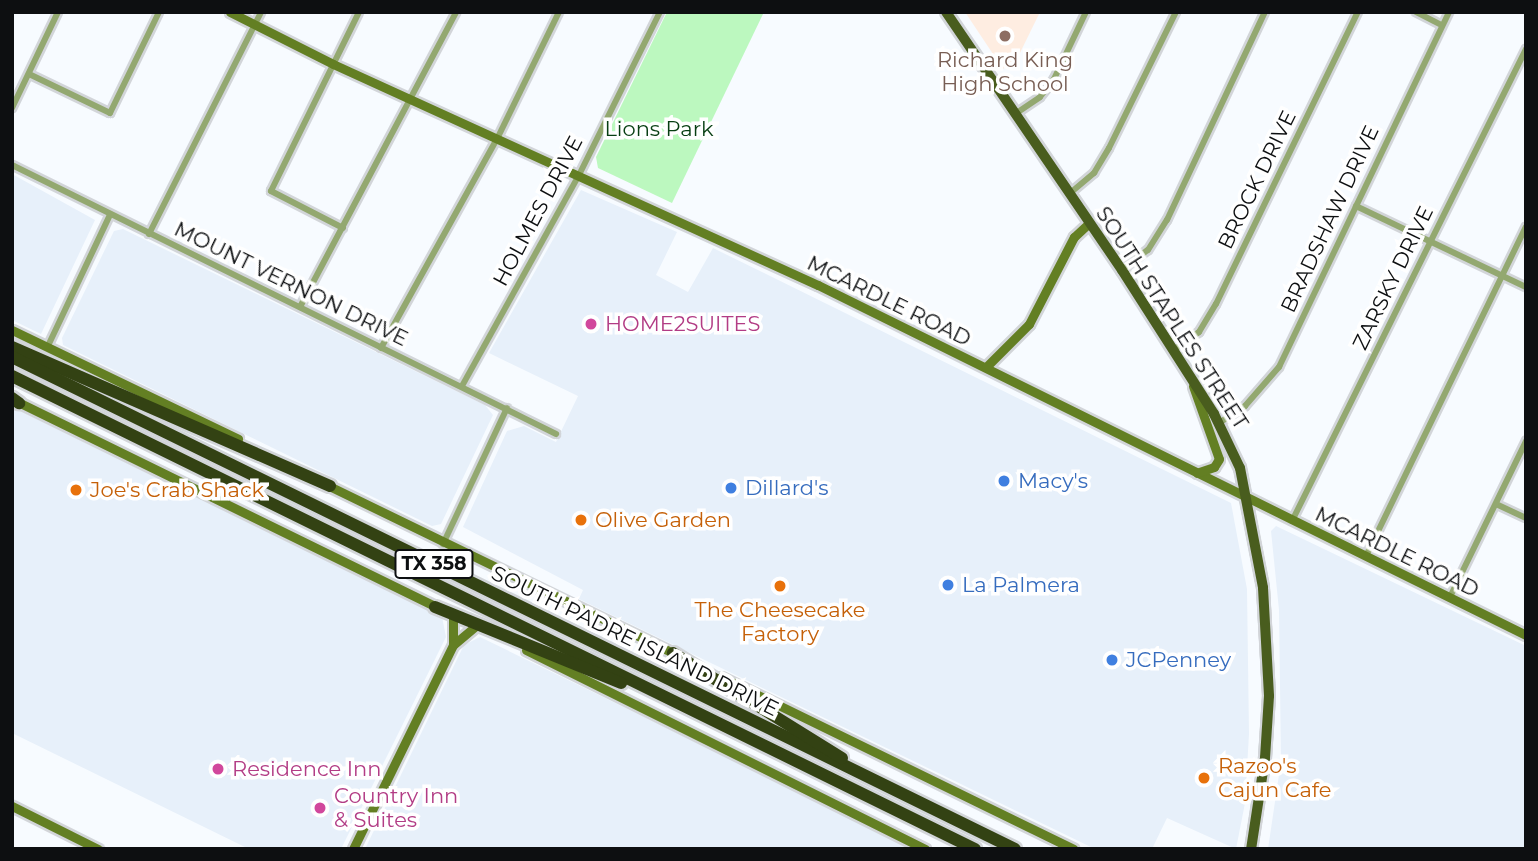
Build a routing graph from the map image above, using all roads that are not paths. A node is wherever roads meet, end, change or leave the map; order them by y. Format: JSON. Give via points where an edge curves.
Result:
{"nodes":[{"id":1,"x":58,"y":12,"type":"edge"},
{"id":2,"x":159,"y":12,"type":"edge"},
{"id":3,"x":230,"y":12,"type":"edge"},
{"id":4,"x":261,"y":12,"type":"edge"},
{"id":5,"x":359,"y":12,"type":"edge"},
{"id":6,"x":456,"y":12,"type":"edge"},
{"id":7,"x":559,"y":12,"type":"edge"},
{"id":8,"x":660,"y":12,"type":"edge"},
{"id":9,"x":946,"y":12,"type":"edge"},
{"id":10,"x":1086,"y":12,"type":"edge"},
{"id":11,"x":1176,"y":12,"type":"edge"},
{"id":12,"x":1265,"y":12,"type":"edge"},
{"id":13,"x":1358,"y":12,"type":"edge"},
{"id":14,"x":1416,"y":12,"type":"edge"},
{"id":15,"x":1448,"y":12,"type":"edge"},
{"id":16,"x":255,"y":24,"type":"junction"},
{"id":17,"x":1441,"y":25,"type":"junction"},
{"id":18,"x":1526,"y":49,"type":"edge"},
{"id":19,"x":333,"y":64,"type":"junction"},
{"id":20,"x":29,"y":74,"type":"junction"},
{"id":21,"x":412,"y":100,"type":"junction"},
{"id":22,"x":12,"y":108,"type":"edge"},
{"id":23,"x":1014,"y":114,"type":"junction"},
{"id":24,"x":496,"y":139,"type":"junction"},
{"id":25,"x":12,"y":165,"type":"edge"},
{"id":26,"x":579,"y":175,"type":"junction"},
{"id":27,"x":1069,"y":194,"type":"junction"},
{"id":28,"x":1356,"y":206,"type":"junction"},
{"id":29,"x":110,"y":215,"type":"junction"},
{"id":30,"x":1089,"y":223,"type":"junction"},
{"id":31,"x":1526,"y":227,"type":"edge"},
{"id":32,"x":343,"y":228,"type":"junction"},
{"id":33,"x":149,"y":234,"type":"junction"},
{"id":34,"x":1430,"y":242,"type":"junction"},
{"id":35,"x":1122,"y":270,"type":"junction"},
{"id":36,"x":1502,"y":275,"type":"junction"},
{"id":37,"x":1526,"y":287,"type":"edge"},
{"id":38,"x":300,"y":307,"type":"junction"},
{"id":39,"x":12,"y":330,"type":"edge"},
{"id":40,"x":12,"y":347,"type":"edge"},
{"id":41,"x":47,"y":348,"type":"junction"},
{"id":42,"x":381,"y":348,"type":"junction"},
{"id":43,"x":1172,"y":351,"type":"junction"},
{"id":44,"x":12,"y":357,"type":"edge"},
{"id":45,"x":986,"y":367,"type":"junction"},
{"id":46,"x":12,"y":376,"type":"edge"},
{"id":47,"x":1190,"y":377,"type":"junction"},
{"id":48,"x":462,"y":386,"type":"junction"},
{"id":49,"x":15,"y":400,"type":"edge"},
{"id":50,"x":507,"y":408,"type":"junction"},
{"id":51,"x":1219,"y":423,"type":"junction"},
{"id":52,"x":556,"y":434,"type":"dead end"},
{"id":53,"x":1526,"y":441,"type":"edge"},
{"id":54,"x":1196,"y":473,"type":"junction"},
{"id":55,"x":330,"y":486,"type":"junction"},
{"id":56,"x":1247,"y":498,"type":"junction"},
{"id":57,"x":1496,"y":504,"type":"junction"},
{"id":58,"x":1526,"y":518,"type":"edge"},
{"id":59,"x":1292,"y":521,"type":"junction"},
{"id":60,"x":443,"y":544,"type":"junction"},
{"id":61,"x":1366,"y":556,"type":"junction"},
{"id":62,"x":1450,"y":597,"type":"junction"},
{"id":63,"x":435,"y":607,"type":"junction"},
{"id":64,"x":453,"y":615,"type":"junction"},
{"id":65,"x":477,"y":625,"type":"junction"},
{"id":66,"x":1526,"y":635,"type":"edge"},
{"id":67,"x":453,"y":645,"type":"junction"},
{"id":68,"x":673,"y":653,"type":"junction"},
{"id":69,"x":681,"y":704,"type":"junction"},
{"id":70,"x":855,"y":770,"type":"junction"},
{"id":71,"x":12,"y":806,"type":"edge"},
{"id":72,"x":98,"y":849,"type":"edge"},
{"id":73,"x":352,"y":849,"type":"edge"},
{"id":74,"x":925,"y":849,"type":"edge"},
{"id":75,"x":975,"y":849,"type":"edge"},
{"id":76,"x":1015,"y":849,"type":"edge"},
{"id":77,"x":1073,"y":849,"type":"edge"},
{"id":78,"x":1251,"y":849,"type":"edge"}],
"edges":[{"from":1,"to":20,"type":"street"},
{"from":2,"to":20,"type":"street","via":[[110,113]]},
{"from":3,"to":16,"type":"main road","name":"MCARDLE ROAD"},
{"from":4,"to":16,"type":"street"},
{"from":5,"to":19,"type":"street"},
{"from":6,"to":21,"type":"street"},
{"from":7,"to":24,"type":"street"},
{"from":8,"to":26,"type":"street","name":"HOLMES DRIVE"},
{"from":9,"to":23,"type":"main road","name":"SOUTH STAPLES STREET"},
{"from":10,"to":23,"type":"street","via":[[1054,79],[1040,97]]},
{"from":11,"to":27,"type":"street","via":[[1109,148],[1094,173]]},
{"from":12,"to":35,"type":"street","via":[[1167,220],[1149,250]]},
{"from":13,"to":43,"type":"street","name":"BROCK DRIVE","via":[[1216,304],[1199,332]]},
{"from":14,"to":17,"type":"street"},
{"from":15,"to":17,"type":"street","name":"BRADSHAW DRIVE"},
{"from":16,"to":19,"type":"main road","name":"MCARDLE ROAD"},
{"from":16,"to":33,"type":"street"},
{"from":17,"to":28,"type":"street","name":"BRADSHAW DRIVE"},
{"from":18,"to":34,"type":"street","name":"ZARSKY DRIVE"},
{"from":19,"to":21,"type":"main road","name":"MCARDLE ROAD"},
{"from":19,"to":32,"type":"street","via":[[271,191]]},
{"from":20,"to":22,"type":"street"},
{"from":21,"to":24,"type":"main road","name":"MCARDLE ROAD"},
{"from":21,"to":32,"type":"street"},
{"from":23,"to":27,"type":"main road","name":"SOUTH STAPLES STREET"},
{"from":24,"to":26,"type":"main road","name":"MCARDLE ROAD"},
{"from":24,"to":42,"type":"street"},
{"from":25,"to":29,"type":"street","name":"MOUNT VERNON DRIVE"},
{"from":26,"to":45,"type":"main road","name":"MCARDLE ROAD"},
{"from":26,"to":48,"type":"street","name":"HOLMES DRIVE"},
{"from":27,"to":30,"type":"main road","name":"SOUTH STAPLES STREET"},
{"from":28,"to":34,"type":"street"},
{"from":28,"to":51,"type":"street","name":"BRADSHAW DRIVE","via":[[1279,367],[1245,406]]},
{"from":29,"to":33,"type":"street","name":"MOUNT VERNON DRIVE"},
{"from":29,"to":41,"type":"street"},
{"from":30,"to":35,"type":"main road","name":"SOUTH STAPLES STREET"},
{"from":30,"to":45,"type":"main road","via":[[1074,237],[1029,324]]},
{"from":31,"to":36,"type":"street"},
{"from":32,"to":38,"type":"street"},
{"from":33,"to":38,"type":"street","name":"MOUNT VERNON DRIVE"},
{"from":34,"to":36,"type":"street"},
{"from":34,"to":59,"type":"street","name":"ZARSKY DRIVE"},
{"from":35,"to":43,"type":"main road","name":"SOUTH STAPLES STREET"},
{"from":36,"to":37,"type":"street"},
{"from":36,"to":61,"type":"street"},
{"from":38,"to":42,"type":"street","name":"MOUNT VERNON DRIVE"},
{"from":39,"to":41,"type":"main road"},
{"from":40,"to":55,"type":"highway"},
{"from":41,"to":55,"type":"main road"},
{"from":42,"to":48,"type":"street","name":"MOUNT VERNON DRIVE"},
{"from":43,"to":47,"type":"main road","name":"SOUTH STAPLES STREET"},
{"from":44,"to":70,"type":"highway","name":"SOUTH PADRE ISLAND DRIVE","number":"TX 358"},
{"from":45,"to":54,"type":"main road","name":"MCARDLE ROAD"},
{"from":46,"to":69,"type":"highway","name":"SOUTH PADRE ISLAND DRIVE","number":"TX 358"},
{"from":47,"to":51,"type":"main road","name":"SOUTH STAPLES STREET"},
{"from":47,"to":54,"type":"main road","via":[[1219,459],[1214,467]]},
{"from":48,"to":50,"type":"street","name":"MOUNT VERNON DRIVE"},
{"from":49,"to":63,"type":"main road"},
{"from":50,"to":52,"type":"street","name":"MOUNT VERNON DRIVE"},
{"from":50,"to":60,"type":"street"},
{"from":51,"to":56,"type":"main road","name":"SOUTH STAPLES STREET","via":[[1240,468]]},
{"from":53,"to":57,"type":"street"},
{"from":54,"to":56,"type":"main road","name":"MCARDLE ROAD"},
{"from":55,"to":60,"type":"main road"},
{"from":56,"to":59,"type":"main road","name":"MCARDLE ROAD"},
{"from":56,"to":78,"type":"main road","name":"SOUTH STAPLES STREET","via":[[1263,588],[1269,695]]},
{"from":57,"to":58,"type":"street"},
{"from":57,"to":62,"type":"street"},
{"from":59,"to":61,"type":"main road","name":"MCARDLE ROAD"},
{"from":60,"to":68,"type":"main road"},
{"from":61,"to":62,"type":"main road","name":"MCARDLE ROAD"},
{"from":62,"to":66,"type":"main road","name":"MCARDLE ROAD"},
{"from":63,"to":64,"type":"main road"},
{"from":63,"to":69,"type":"highway"},
{"from":64,"to":65,"type":"main road"},
{"from":64,"to":67,"type":"main road"},
{"from":65,"to":67,"type":"main road"},
{"from":65,"to":74,"type":"main road"},
{"from":67,"to":73,"type":"main road"},
{"from":68,"to":70,"type":"highway","via":[[837,753]]},
{"from":68,"to":77,"type":"main road"},
{"from":69,"to":75,"type":"highway","name":"SOUTH PADRE ISLAND DRIVE","number":"TX 358"},
{"from":70,"to":76,"type":"highway","name":"SOUTH PADRE ISLAND DRIVE","number":"TX 358"},
{"from":71,"to":72,"type":"main road"}]}
